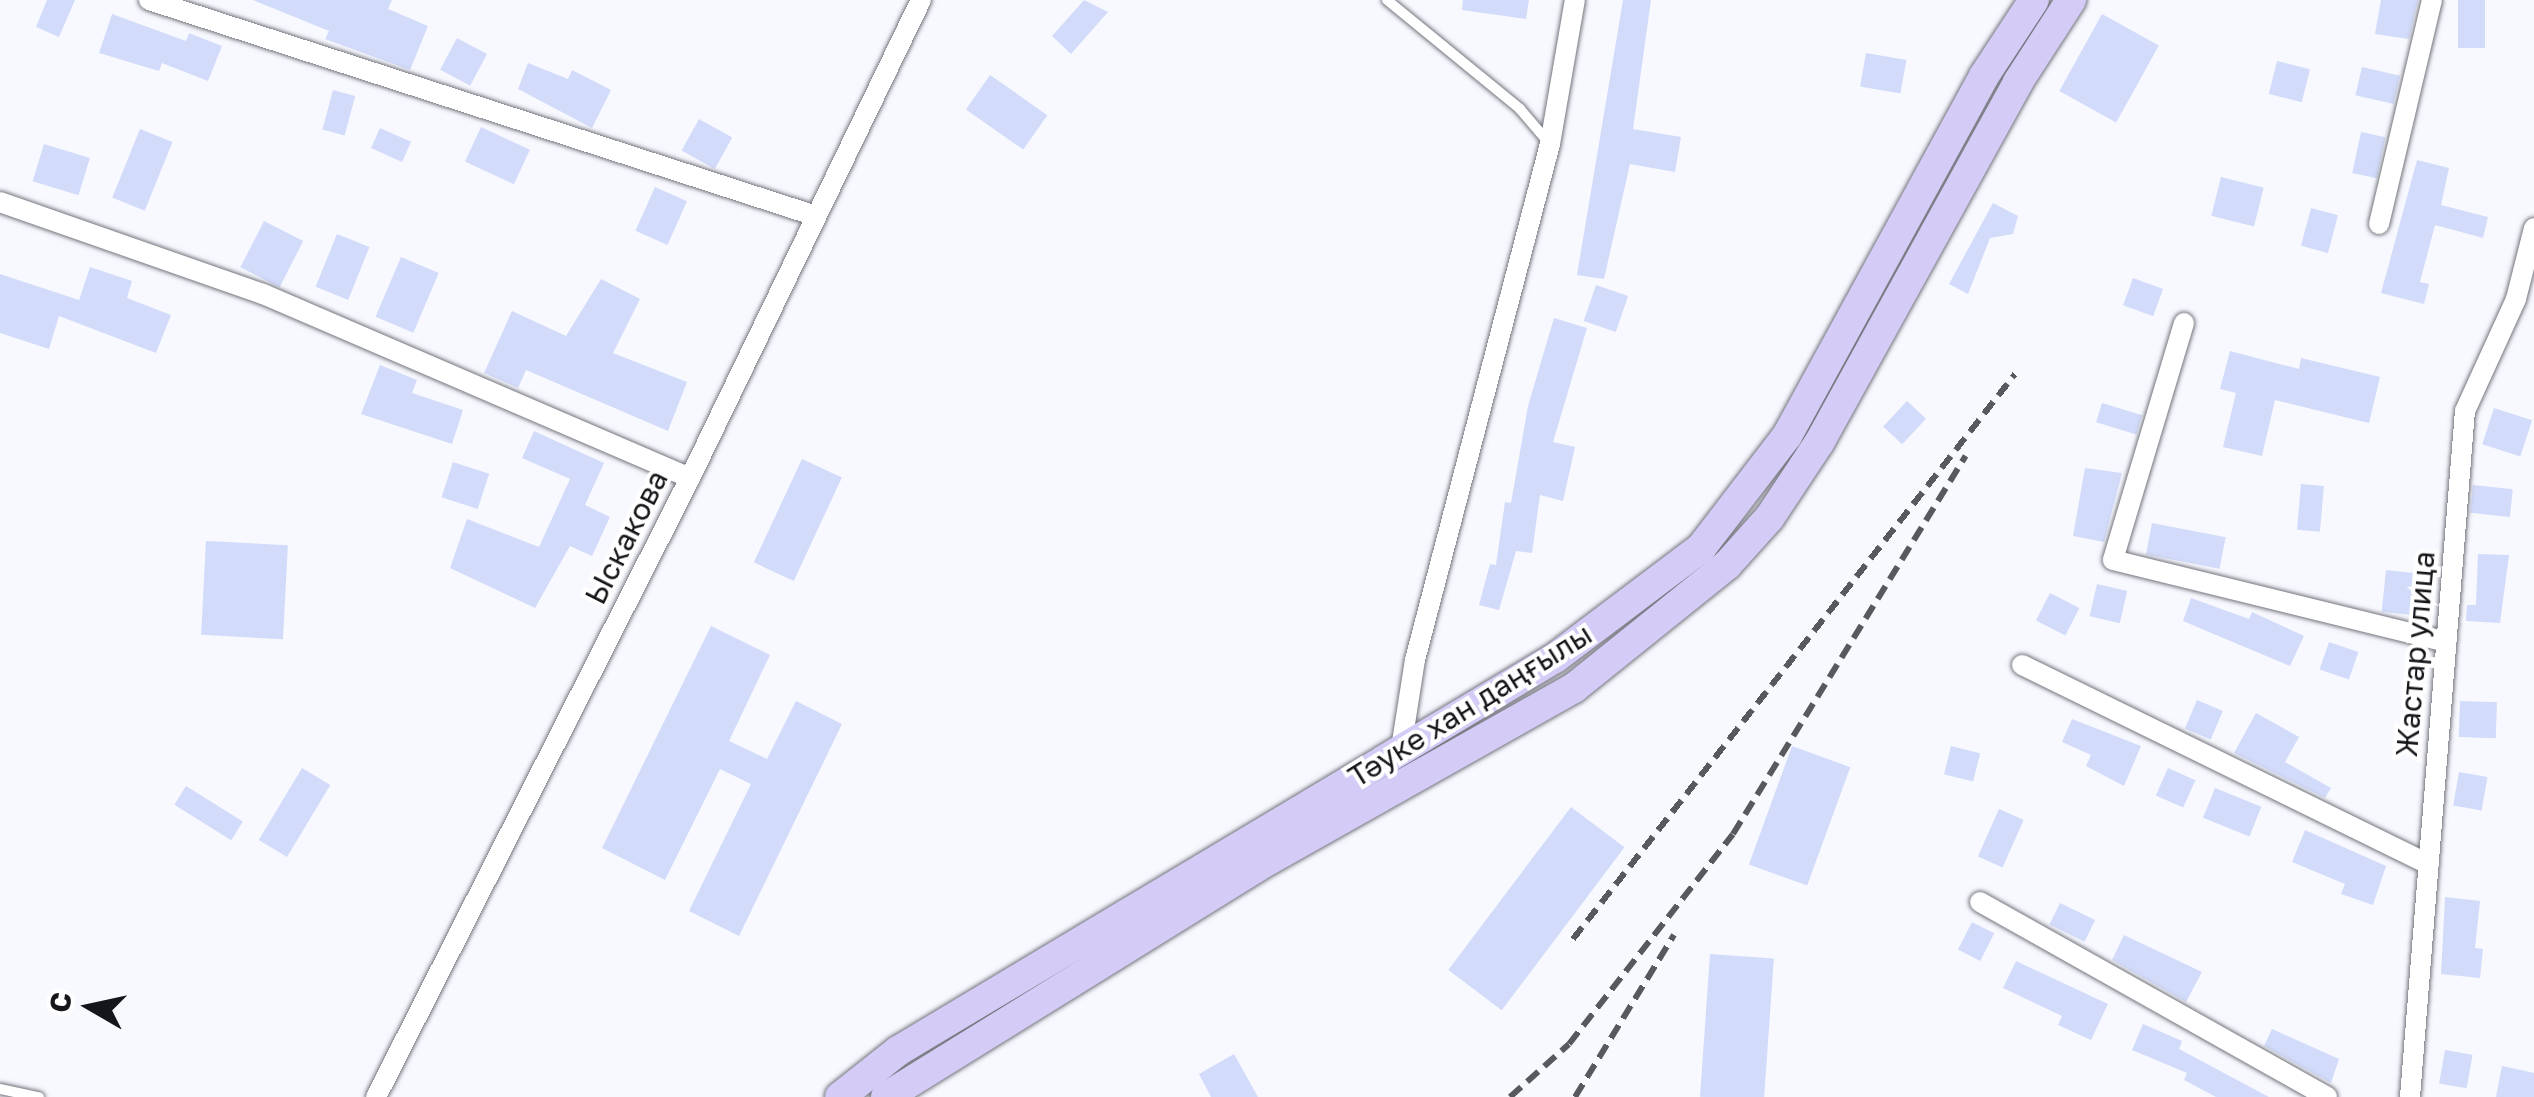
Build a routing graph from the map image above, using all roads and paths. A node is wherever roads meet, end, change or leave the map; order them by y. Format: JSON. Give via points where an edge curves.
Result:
{"nodes":[{"id":1,"x":149,"y":0,"type":"edge"},
{"id":2,"x":1387,"y":0,"type":"edge"},
{"id":3,"x":1575,"y":0,"type":"edge"},
{"id":4,"x":2034,"y":0,"type":"edge"},
{"id":5,"x":2071,"y":0,"type":"edge"},
{"id":6,"x":2432,"y":0,"type":"edge"},
{"id":7,"x":920,"y":1,"type":"edge"},
{"id":8,"x":1550,"y":144,"type":"junction"},
{"id":9,"x":0,"y":202,"type":"edge"},
{"id":10,"x":816,"y":216,"type":"junction"},
{"id":11,"x":2379,"y":224,"type":"dead end"},
{"id":12,"x":2534,"y":228,"type":"edge"},
{"id":13,"x":2184,"y":323,"type":"dead end"},
{"id":14,"x":690,"y":478,"type":"junction"},
{"id":15,"x":2446,"y":642,"type":"junction"},
{"id":16,"x":1555,"y":658,"type":"junction"},
{"id":17,"x":2022,"y":665,"type":"dead end"},
{"id":18,"x":1574,"y":688,"type":"junction"},
{"id":19,"x":1401,"y":748,"type":"junction"},
{"id":20,"x":1251,"y":854,"type":"junction"},
{"id":21,"x":2429,"y":864,"type":"junction"},
{"id":22,"x":1980,"y":902,"type":"dead end"},
{"id":23,"x":0,"y":1089,"type":"edge"},
{"id":24,"x":40,"y":1097,"type":"edge"},
{"id":25,"x":376,"y":1097,"type":"edge"},
{"id":26,"x":840,"y":1097,"type":"edge"},
{"id":27,"x":886,"y":1097,"type":"edge"},
{"id":28,"x":2327,"y":1097,"type":"edge"},
{"id":29,"x":2410,"y":1097,"type":"edge"}],
"edges":[{"from":1,"to":10,"type":"street"},
{"from":2,"to":8,"type":"lane","via":[[1520,109]]},
{"from":3,"to":8,"type":"street"},
{"from":4,"to":16,"type":"main road","name":"Тәуке хан даңғылы","via":[[1984,76],[1787,436],[1740,505],[1701,548]]},
{"from":5,"to":18,"type":"main road","name":"Тәуке хан даңғылы","via":[[2018,82],[1819,443],[1770,517],[1727,565]]},
{"from":6,"to":11,"type":"street"},
{"from":7,"to":10,"type":"street","name":"Ыскакова"},
{"from":8,"to":19,"type":"street","via":[[1415,660]]},
{"from":9,"to":14,"type":"street","via":[[264,294]]},
{"from":10,"to":14,"type":"street","name":"Ыскакова"},
{"from":12,"to":15,"type":"street","name":"Жастар улица","via":[[2516,299],[2465,410]]},
{"from":13,"to":15,"type":"street","via":[[2113,560]]},
{"from":14,"to":25,"type":"street","name":"Ыскакова"},
{"from":15,"to":21,"type":"street","name":"Жастар улица"},
{"from":16,"to":18,"type":"main road"},
{"from":16,"to":19,"type":"main road","name":"Тәуке хан даңғылы"},
{"from":17,"to":21,"type":"street"},
{"from":18,"to":20,"type":"main road","name":"Тәуке хан даңғылы"},
{"from":19,"to":20,"type":"main road","name":"Тәуке хан даңғылы"},
{"from":20,"to":26,"type":"main road","name":"Тәуке хан даңғылы","via":[[898,1052]]},
{"from":20,"to":27,"type":"main road","name":"Тәуке хан даңғылы"},
{"from":21,"to":29,"type":"street","name":"Жастар улица"},
{"from":22,"to":28,"type":"street"},
{"from":23,"to":24,"type":"lane"}]}
